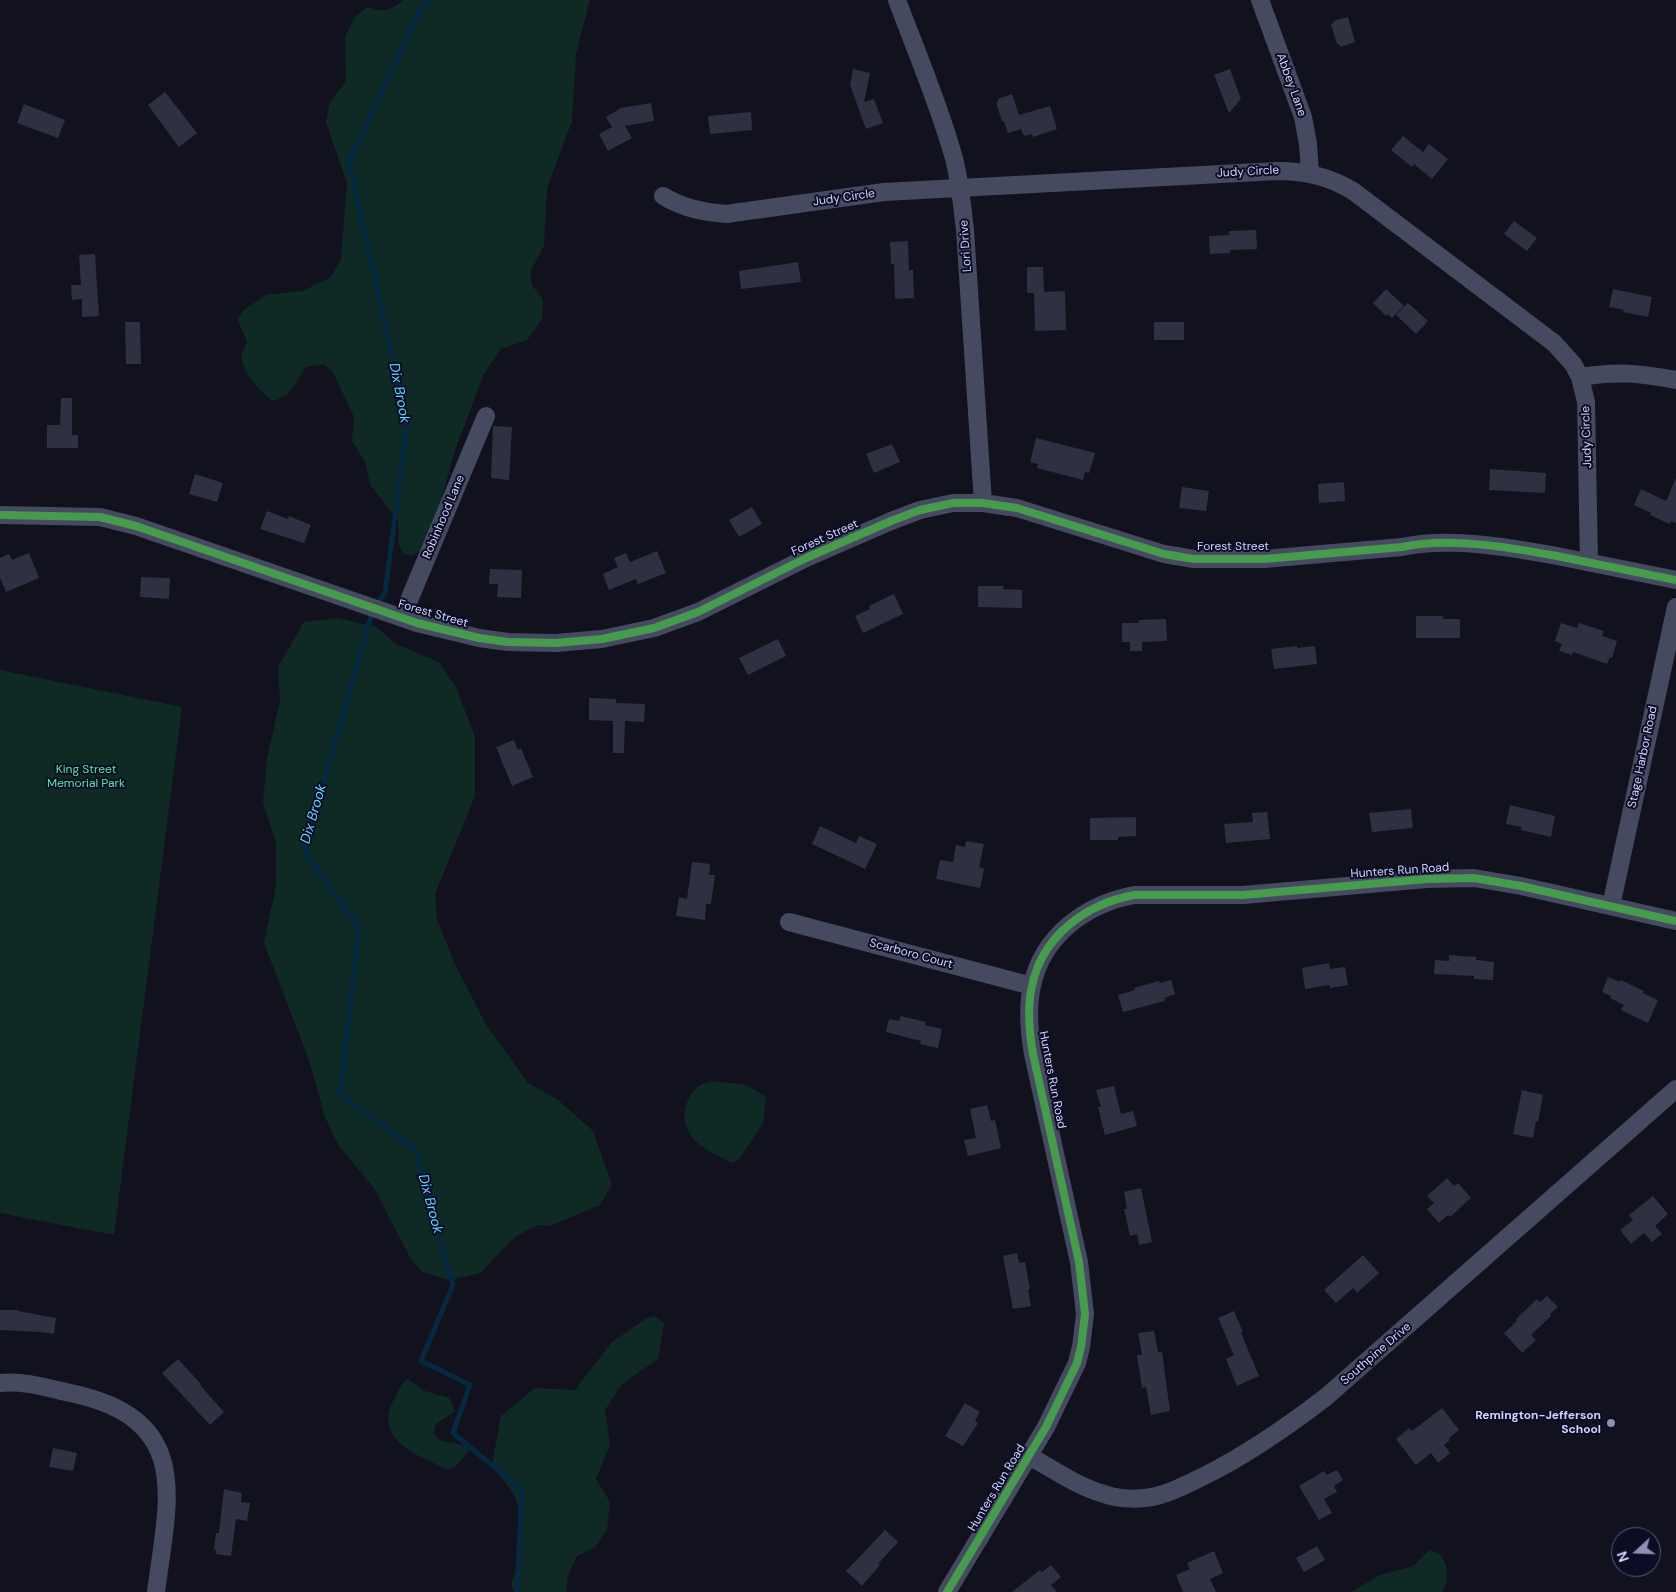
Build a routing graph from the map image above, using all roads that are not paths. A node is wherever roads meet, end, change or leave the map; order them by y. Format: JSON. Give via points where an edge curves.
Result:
{"nodes":[{"id":1,"x":897,"y":0,"type":"edge"},
{"id":2,"x":1260,"y":0,"type":"edge"},
{"id":3,"x":1310,"y":173,"type":"junction"},
{"id":4,"x":960,"y":187,"type":"junction"},
{"id":5,"x":663,"y":196,"type":"dead end"},
{"id":6,"x":1580,"y":377,"type":"junction"},
{"id":7,"x":1676,"y":380,"type":"edge"},
{"id":8,"x":486,"y":416,"type":"dead end"},
{"id":9,"x":983,"y":503,"type":"junction"},
{"id":10,"x":0,"y":516,"type":"edge"},
{"id":11,"x":1589,"y":562,"type":"junction"},
{"id":12,"x":1676,"y":580,"type":"edge"},
{"id":13,"x":1676,"y":607,"type":"edge"},
{"id":14,"x":395,"y":615,"type":"junction"},
{"id":15,"x":1611,"y":906,"type":"junction"},
{"id":16,"x":1676,"y":921,"type":"edge"},
{"id":17,"x":789,"y":922,"type":"dead end"},
{"id":18,"x":1032,"y":986,"type":"junction"},
{"id":19,"x":1676,"y":1089,"type":"edge"},
{"id":20,"x":0,"y":1383,"type":"edge"},
{"id":21,"x":1030,"y":1456,"type":"junction"},
{"id":22,"x":156,"y":1592,"type":"edge"},
{"id":23,"x":947,"y":1592,"type":"edge"}],
"edges":[{"from":1,"to":4,"type":"street","name":"Lori Drive","via":[[954,156]]},
{"from":2,"to":3,"type":"street","name":"Abbey Lane","via":[[1303,117]]},
{"from":3,"to":4,"type":"street","name":"Judy Circle","via":[[1277,170]]},
{"from":3,"to":6,"type":"street","name":"Judy Circle","via":[[1332,179],[1353,191],[1554,343]]},
{"from":4,"to":5,"type":"street","name":"Judy Circle","via":[[864,194],[726,214],[688,208]]},
{"from":4,"to":9,"type":"street","name":"Lori Drive"},
{"from":6,"to":7,"type":"street","via":[[1627,373]]},
{"from":6,"to":11,"type":"street","name":"Judy Circle","via":[[1587,416]]},
{"from":8,"to":14,"type":"street","name":"Robinhood Lane"},
{"from":9,"to":11,"type":"street","name":"Forest Street","via":[[1017,508],[1164,554],[1194,559],[1264,559],[1415,544],[1468,544],[1502,546]]},
{"from":9,"to":14,"type":"street","name":"Forest Street","via":[[953,503],[913,513],[806,558],[698,612],[654,628],[602,639],[556,643],[508,642],[479,638]]},
{"from":10,"to":14,"type":"street","name":"Forest Street","via":[[100,517],[136,526]]},
{"from":11,"to":12,"type":"street","name":"Forest Street"},
{"from":13,"to":15,"type":"street","name":"Stage Harbor Road"},
{"from":15,"to":16,"type":"street","name":"Hunters Run Road"},
{"from":15,"to":18,"type":"street","name":"Hunters Run Road","via":[[1497,881],[1452,877],[1243,895],[1134,895],[1094,907],[1060,932],[1043,956]]},
{"from":17,"to":18,"type":"street","name":"Scarboro Court"},
{"from":18,"to":21,"type":"street","name":"Hunters Run Road","via":[[1030,1037],[1079,1262],[1085,1314],[1077,1364]]},
{"from":19,"to":21,"type":"street","name":"Southpine Drive","via":[[1326,1397],[1239,1458],[1160,1495],[1120,1498],[1088,1488]]},
{"from":20,"to":22,"type":"street","via":[[25,1383],[102,1401],[131,1415],[143,1426],[160,1454],[167,1488],[168,1504]]},
{"from":21,"to":23,"type":"street","name":"Hunters Run Road"}]}
